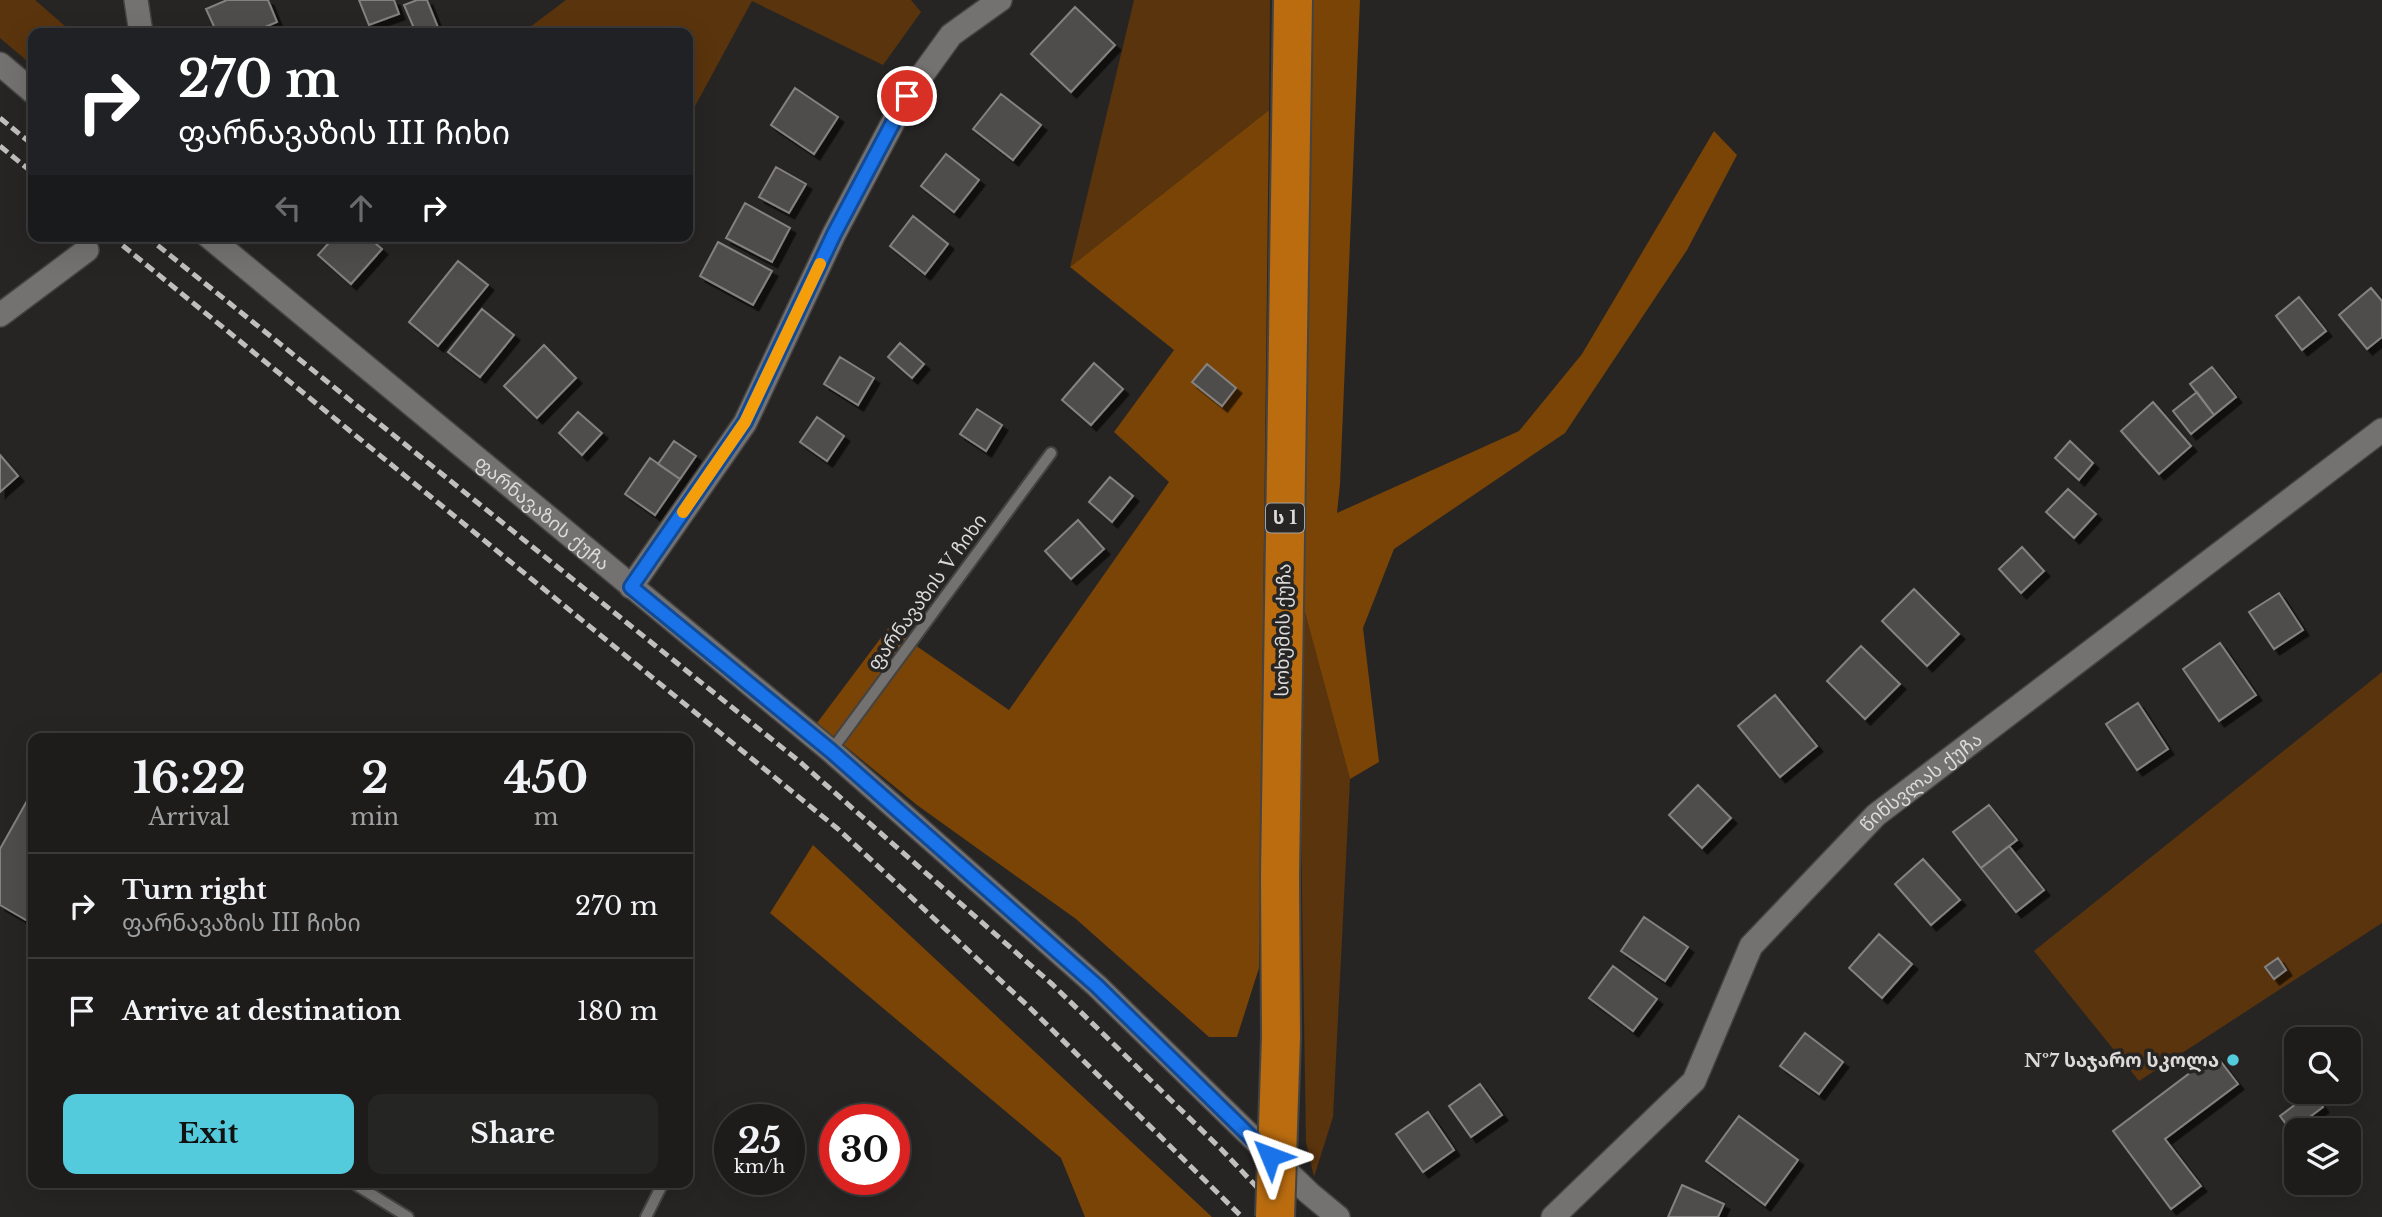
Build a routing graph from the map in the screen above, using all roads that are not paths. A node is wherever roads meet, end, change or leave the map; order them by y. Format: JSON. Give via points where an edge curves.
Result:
{"nodes":[{"id":1,"x":136,"y":0,"type":"edge"},
{"id":2,"x":1000,"y":0,"type":"edge"},
{"id":3,"x":1293,"y":0,"type":"edge"},
{"id":4,"x":140,"y":28,"type":"edge"},
{"id":5,"x":0,"y":64,"type":"edge"},
{"id":6,"x":28,"y":88,"type":"edge"},
{"id":7,"x":215,"y":242,"type":"edge"},
{"id":8,"x":87,"y":250,"type":"dead end"},
{"id":9,"x":0,"y":314,"type":"edge"},
{"id":10,"x":2382,"y":430,"type":"edge"},
{"id":11,"x":1051,"y":453,"type":"dead end"},
{"id":12,"x":631,"y":587,"type":"junction"},
{"id":13,"x":831,"y":751,"type":"junction"},
{"id":14,"x":361,"y":1188,"type":"edge"},
{"id":15,"x":660,"y":1188,"type":"edge"},
{"id":16,"x":408,"y":1217,"type":"edge"},
{"id":17,"x":646,"y":1217,"type":"edge"},
{"id":18,"x":1275,"y":1217,"type":"edge"},
{"id":19,"x":1338,"y":1217,"type":"edge"},
{"id":20,"x":1553,"y":1217,"type":"edge"}],
"edges":[{"from":1,"to":4,"type":"street"},
{"from":2,"to":12,"type":"street","via":[[951,35],[907,96],[834,234],[745,422]]},
{"from":3,"to":18,"type":"highway","name":"სოხუმის ქუჩა","number":"ს 1","bridge":true},
{"from":5,"to":6,"type":"street"},
{"from":7,"to":12,"type":"street","name":"ფარნავაზის ქუჩა"},
{"from":8,"to":9,"type":"street"},
{"from":10,"to":20,"type":"street","name":"წინსვლას ქუჩა","via":[[1876,814],[1751,946],[1694,1081]]},
{"from":11,"to":13,"type":"lane","name":"ფარნავაზის V ჩიხი"},
{"from":12,"to":13,"type":"street","name":"ფარნავაზის ქუჩა"},
{"from":13,"to":19,"type":"street","name":"ფარნავაზის ქუჩა","via":[[1097,986]]},
{"from":14,"to":16,"type":"lane"},
{"from":15,"to":17,"type":"lane"}]}
